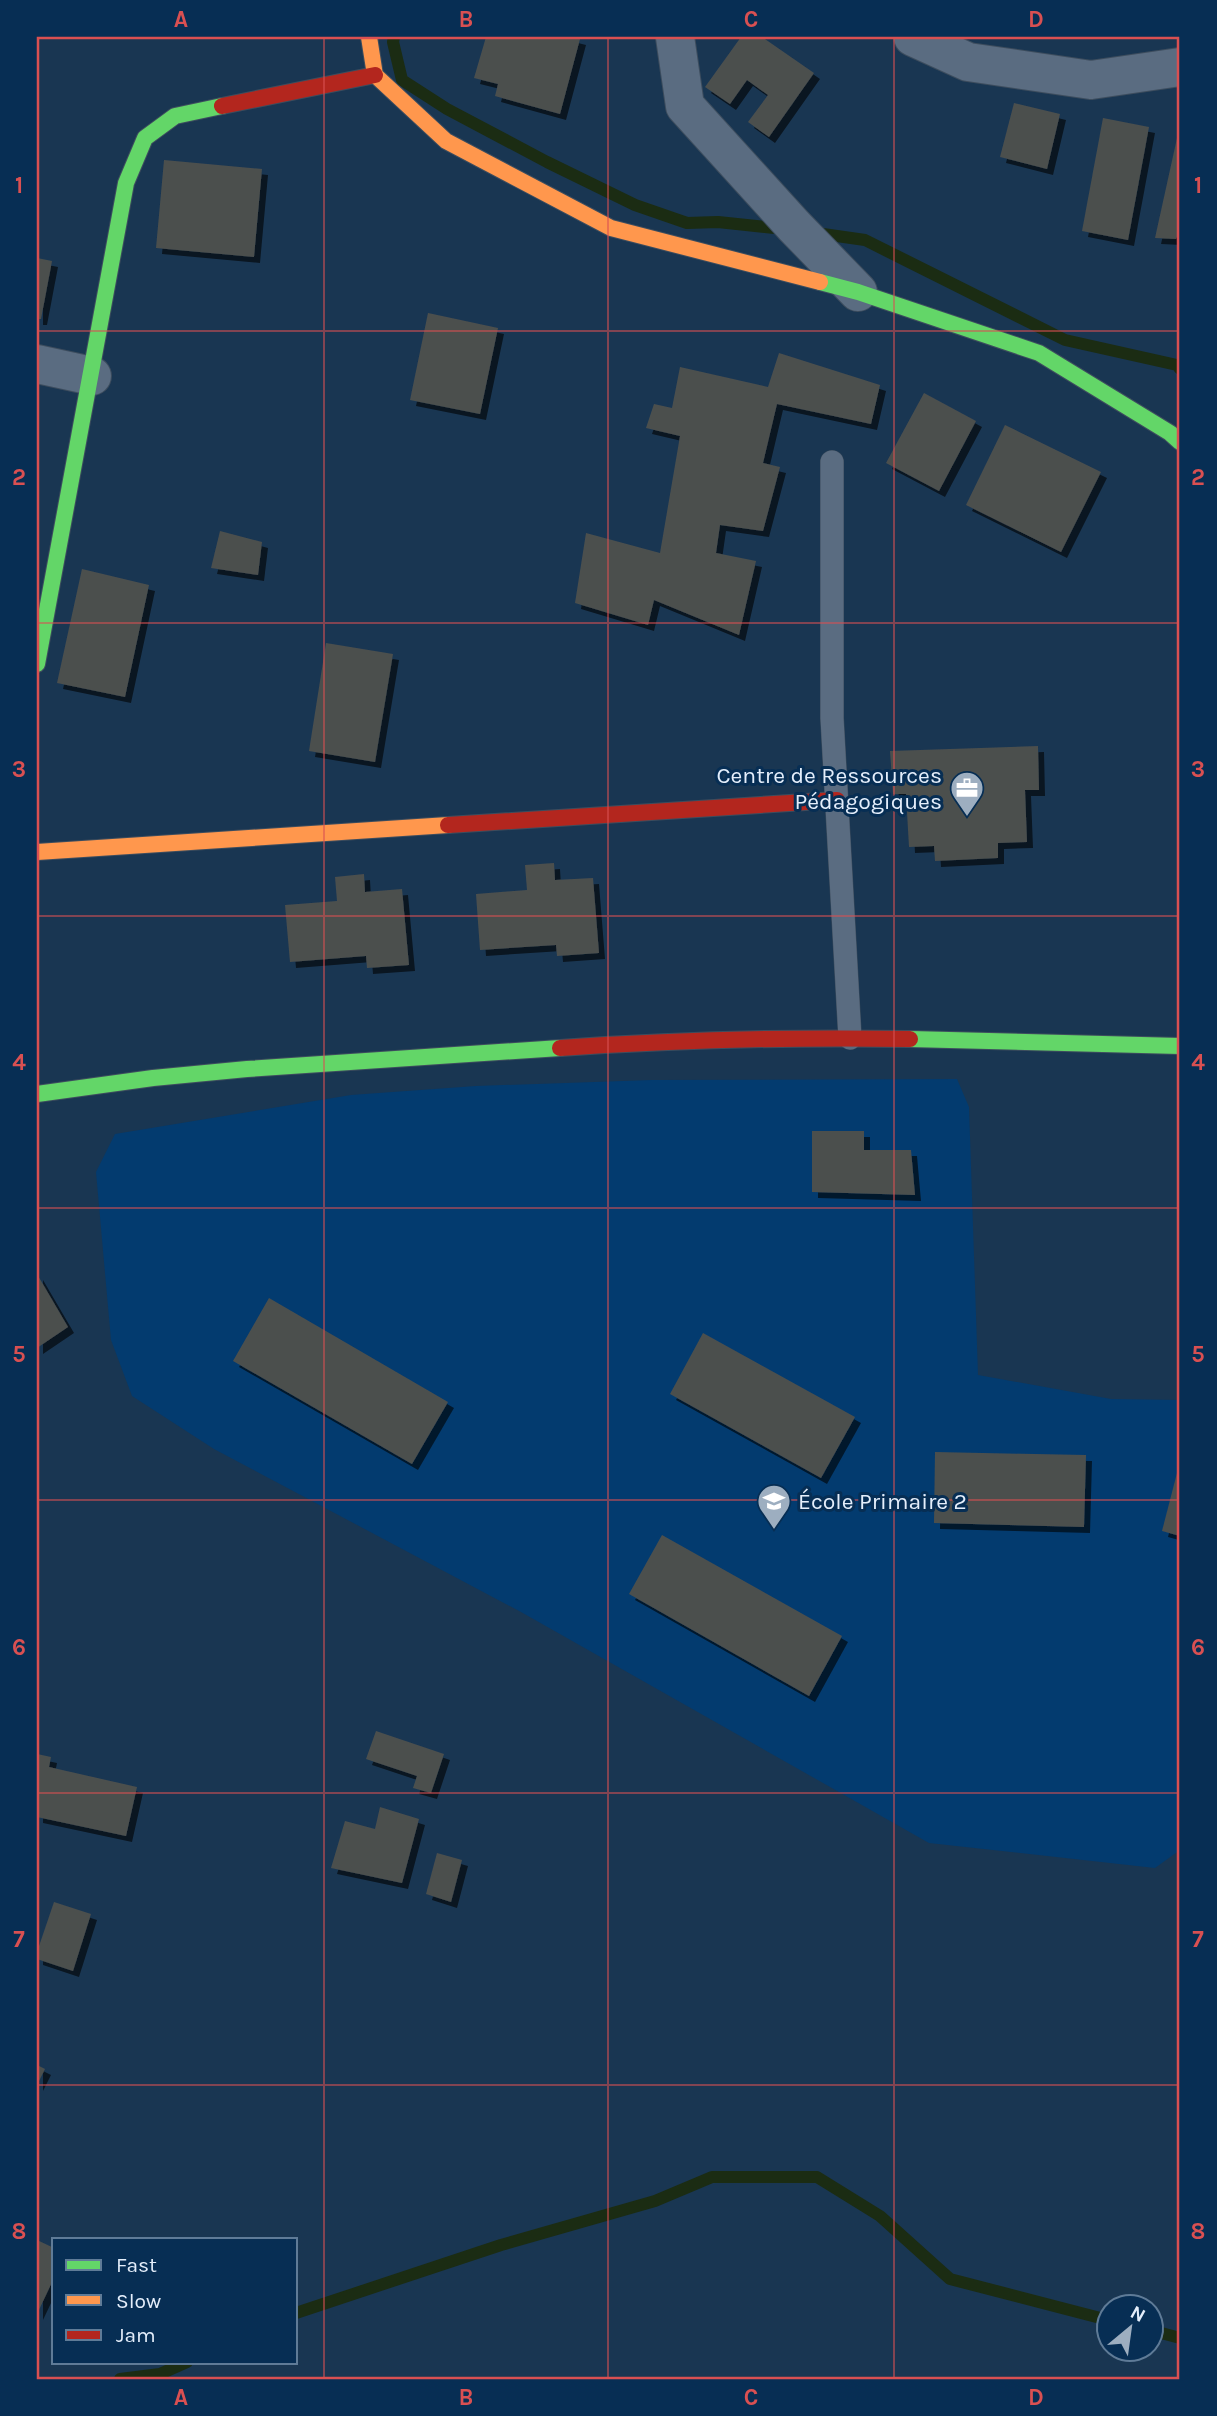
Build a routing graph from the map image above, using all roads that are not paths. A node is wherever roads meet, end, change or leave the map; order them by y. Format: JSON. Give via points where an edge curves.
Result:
{"nodes":[{"id":1,"x":369,"y":37,"type":"edge"},
{"id":2,"x":675,"y":37,"type":"edge"},
{"id":3,"x":913,"y":37,"type":"edge"},
{"id":4,"x":1180,"y":67,"type":"edge"},
{"id":5,"x":375,"y":75,"type":"junction"},
{"id":6,"x":858,"y":292,"type":"junction"},
{"id":7,"x":37,"y":364,"type":"edge"},
{"id":8,"x":92,"y":376,"type":"junction"},
{"id":9,"x":1177,"y":429,"type":"edge"},
{"id":10,"x":832,"y":461,"type":"dead end"},
{"id":11,"x":37,"y":664,"type":"edge"},
{"id":12,"x":837,"y":800,"type":"junction"},
{"id":13,"x":37,"y":852,"type":"edge"},
{"id":14,"x":850,"y":1038,"type":"junction"},
{"id":15,"x":1180,"y":1046,"type":"edge"},
{"id":16,"x":37,"y":1094,"type":"edge"}],
"edges":[{"from":1,"to":5,"type":"street"},
{"from":2,"to":6,"type":"street","via":[[685,106]]},
{"from":3,"to":4,"type":"street","via":[[968,62],[1091,80]]},
{"from":5,"to":6,"type":"street","via":[[446,141],[611,228]]},
{"from":5,"to":8,"type":"street","via":[[175,116],[145,138],[126,183]]},
{"from":6,"to":9,"type":"street","via":[[1040,353]]},
{"from":7,"to":8,"type":"street"},
{"from":8,"to":11,"type":"street"},
{"from":10,"to":12,"type":"lane","via":[[832,718]]},
{"from":12,"to":13,"type":"street"},
{"from":12,"to":14,"type":"lane"},
{"from":14,"to":15,"type":"street"},
{"from":14,"to":16,"type":"street","via":[[638,1043],[427,1056],[153,1077]]}]}
